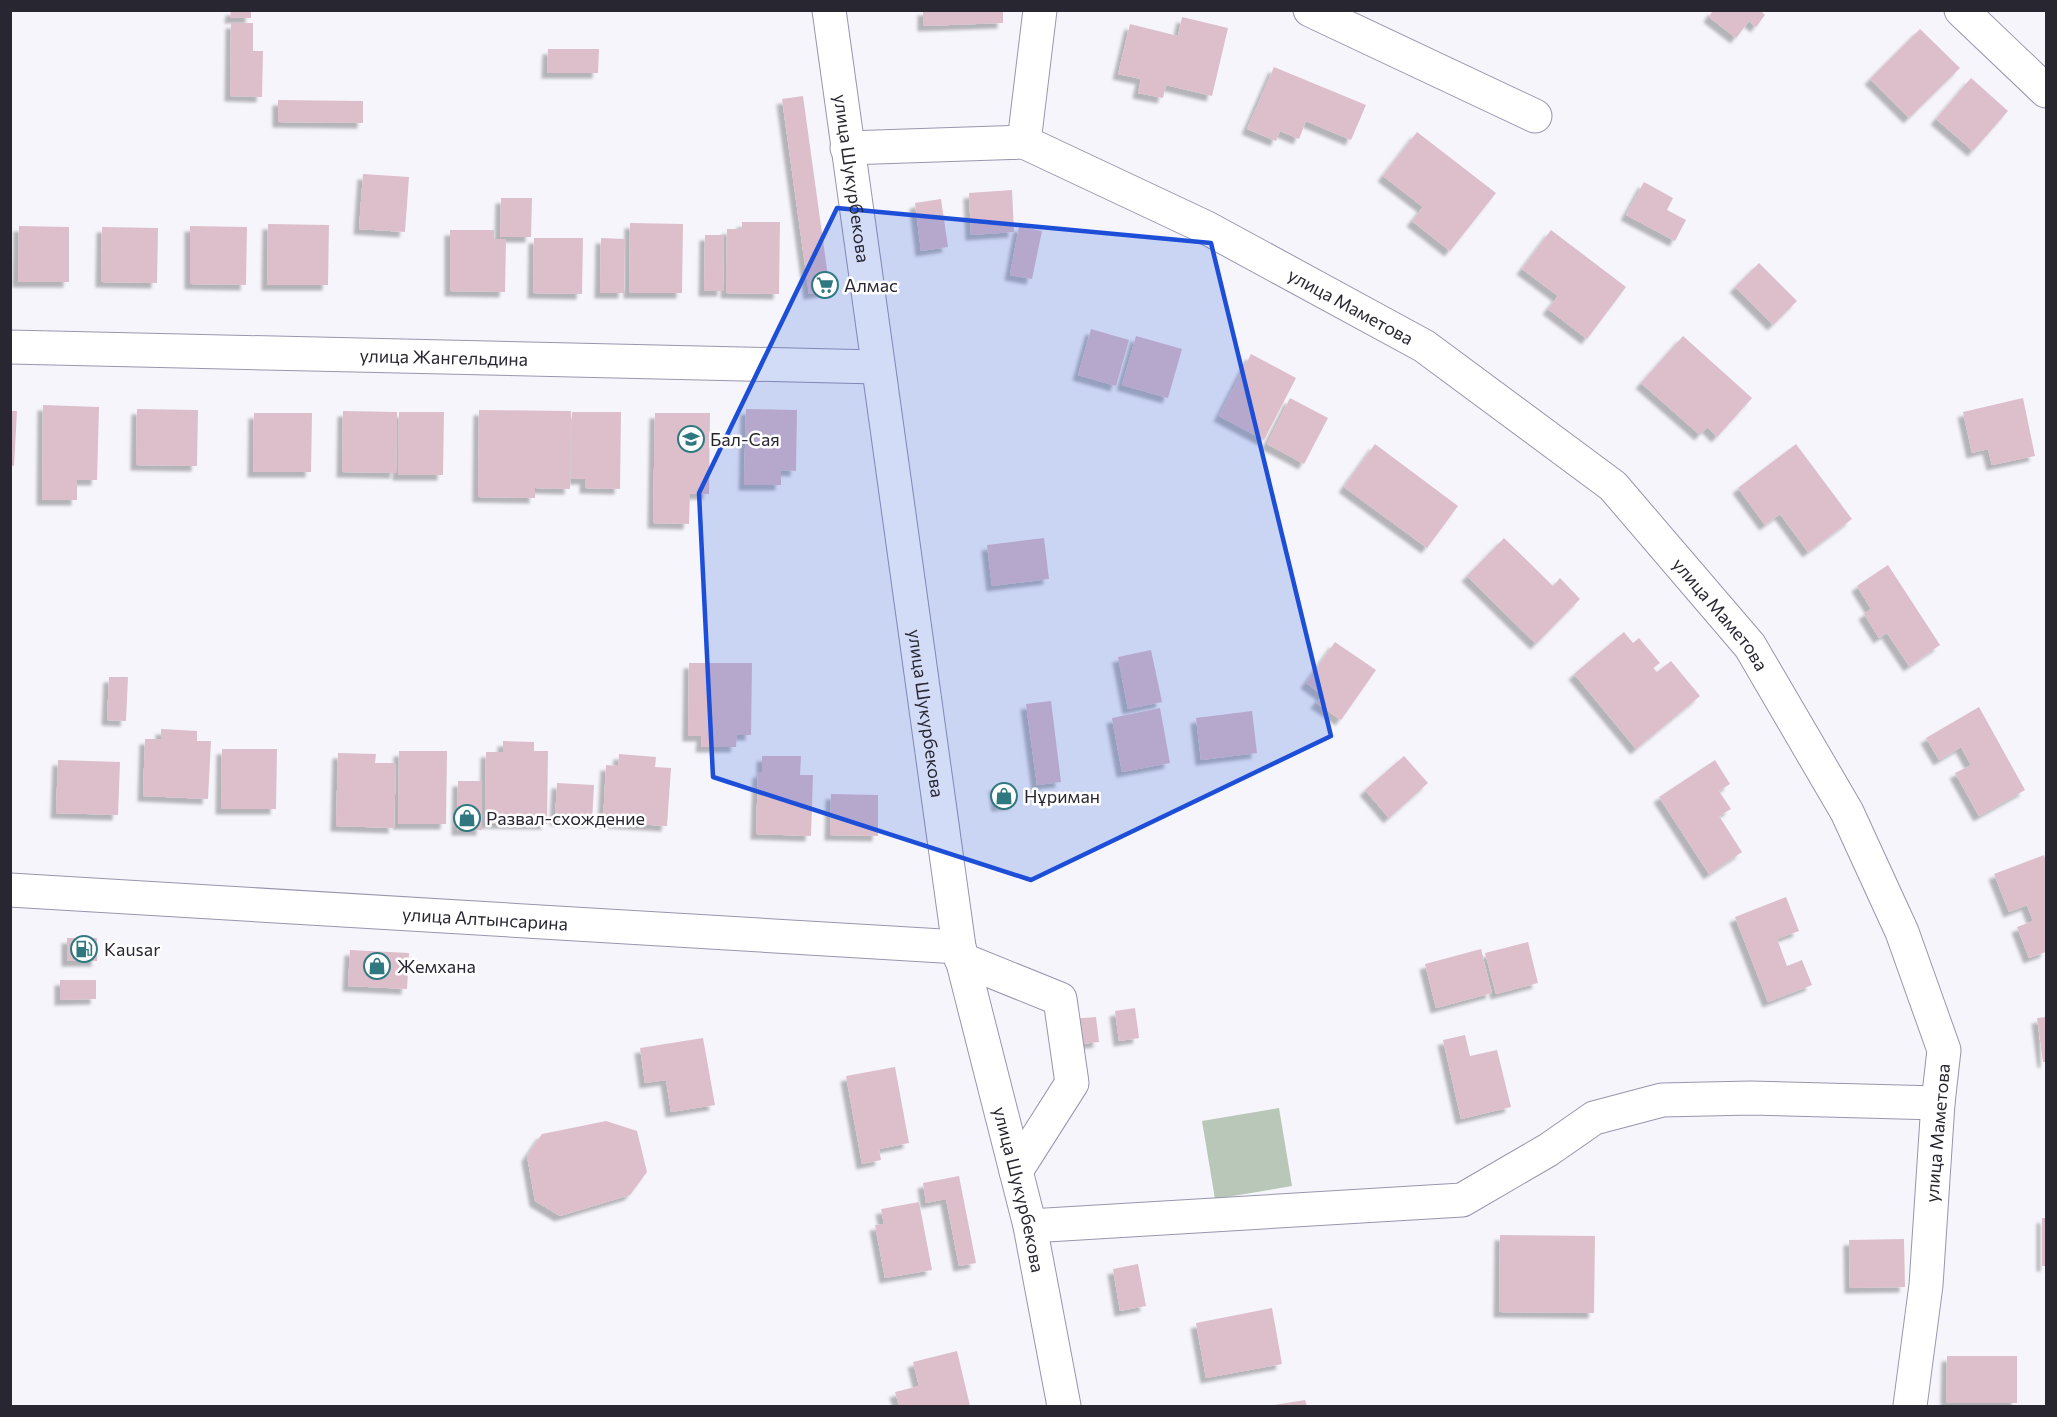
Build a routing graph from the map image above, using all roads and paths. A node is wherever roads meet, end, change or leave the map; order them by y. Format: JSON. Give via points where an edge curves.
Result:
{"nodes":[{"id":1,"x":829,"y":10,"type":"edge"},
{"id":2,"x":1040,"y":10,"type":"edge"},
{"id":3,"x":1310,"y":10,"type":"edge"},
{"id":4,"x":1961,"y":10,"type":"edge"},
{"id":5,"x":2046,"y":91,"type":"edge"},
{"id":6,"x":1535,"y":116,"type":"dead end"},
{"id":7,"x":1024,"y":142,"type":"junction"},
{"id":8,"x":848,"y":148,"type":"junction"},
{"id":9,"x":10,"y":347,"type":"edge"},
{"id":10,"x":877,"y":367,"type":"junction"},
{"id":11,"x":10,"y":890,"type":"edge"},
{"id":12,"x":960,"y":953,"type":"junction"},
{"id":13,"x":1938,"y":1103,"type":"junction"},
{"id":14,"x":1016,"y":1171,"type":"junction"},
{"id":15,"x":1030,"y":1226,"type":"junction"},
{"id":16,"x":1064,"y":1407,"type":"edge"},
{"id":17,"x":1910,"y":1407,"type":"edge"}],
"edges":[{"from":1,"to":8,"type":"street","name":"улица Шукурбекова"},
{"from":2,"to":7,"type":"street"},
{"from":3,"to":6,"type":"street"},
{"from":4,"to":5,"type":"street"},
{"from":7,"to":8,"type":"street","name":"улица Маметова"},
{"from":7,"to":13,"type":"street","name":"улица Маметова","via":[[1207,228],[1424,346],[1612,486],[1750,646],[1846,812],[1902,932],[1944,1050]]},
{"from":8,"to":10,"type":"street","name":"улица Шукурбекова"},
{"from":9,"to":10,"type":"street","name":"улица Жангельдина"},
{"from":10,"to":12,"type":"street","name":"улица Шукурбекова"},
{"from":11,"to":12,"type":"street","name":"улица Алтынсарина"},
{"from":12,"to":14,"type":"street","name":"улица Шукурбекова"},
{"from":12,"to":14,"type":"street","name":"улица Алтынсарина","via":[[1060,999],[1072,1083]]},
{"from":13,"to":15,"type":"street","via":[[1662,1100],[1594,1118],[1548,1150],[1461,1200]]},
{"from":13,"to":17,"type":"street","name":"улица Маметова","via":[[1926,1285]]},
{"from":14,"to":15,"type":"street","name":"улица Шукурбекова"},
{"from":15,"to":16,"type":"street","name":"улица Шукурбекова"}]}
